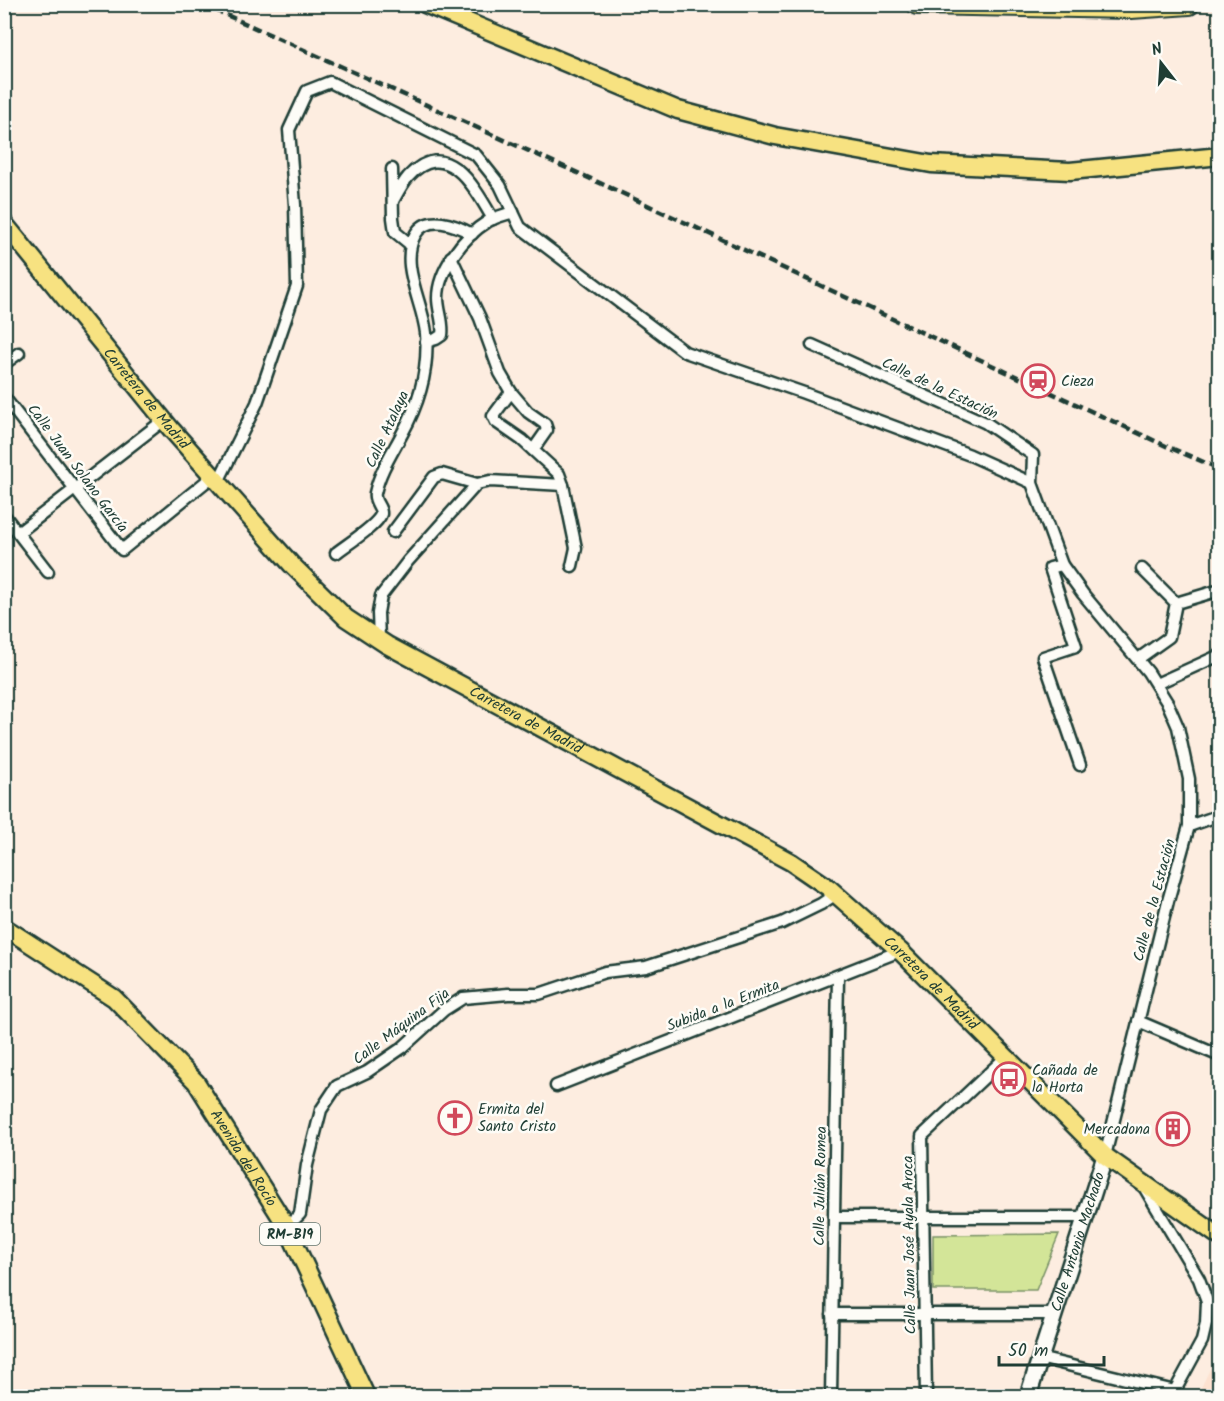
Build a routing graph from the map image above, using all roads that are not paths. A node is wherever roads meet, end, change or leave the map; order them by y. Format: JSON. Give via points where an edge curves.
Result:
{"nodes":[{"id":1,"x":425,"y":4,"type":"edge"},
{"id":2,"x":917,"y":4,"type":"edge"},
{"id":3,"x":1189,"y":4,"type":"edge"},
{"id":4,"x":1220,"y":156,"type":"edge"},
{"id":5,"x":392,"y":169,"type":"dead end"},
{"id":6,"x":393,"y":201,"type":"junction"},
{"id":7,"x":513,"y":212,"type":"junction"},
{"id":8,"x":493,"y":219,"type":"junction"},
{"id":9,"x":4,"y":223,"type":"edge"},
{"id":10,"x":472,"y":234,"type":"junction"},
{"id":11,"x":411,"y":245,"type":"junction"},
{"id":12,"x":451,"y":257,"type":"junction"},
{"id":13,"x":426,"y":337,"type":"junction"},
{"id":14,"x":812,"y":345,"type":"dead end"},
{"id":15,"x":20,"y":353,"type":"dead end"},
{"id":16,"x":4,"y":364,"type":"edge"},
{"id":17,"x":511,"y":392,"type":"junction"},
{"id":18,"x":4,"y":396,"type":"edge"},
{"id":19,"x":164,"y":420,"type":"junction"},
{"id":20,"x":533,"y":450,"type":"junction"},
{"id":21,"x":216,"y":479,"type":"junction"},
{"id":22,"x":1032,"y":483,"type":"junction"},
{"id":23,"x":477,"y":484,"type":"junction"},
{"id":24,"x":563,"y":485,"type":"junction"},
{"id":25,"x":75,"y":489,"type":"junction"},
{"id":26,"x":4,"y":515,"type":"edge"},
{"id":27,"x":393,"y":532,"type":"dead end"},
{"id":28,"x":18,"y":533,"type":"junction"},
{"id":29,"x":336,"y":553,"type":"dead end"},
{"id":30,"x":1062,"y":565,"type":"junction"},
{"id":31,"x":572,"y":566,"type":"dead end"},
{"id":32,"x":1142,"y":569,"type":"dead end"},
{"id":33,"x":48,"y":572,"type":"dead end"},
{"id":34,"x":1220,"y":590,"type":"edge"},
{"id":35,"x":1176,"y":603,"type":"junction"},
{"id":36,"x":379,"y":639,"type":"junction"},
{"id":37,"x":1218,"y":657,"type":"edge"},
{"id":38,"x":1138,"y":659,"type":"junction"},
{"id":39,"x":1155,"y":684,"type":"junction"},
{"id":40,"x":1080,"y":765,"type":"dead end"},
{"id":41,"x":1220,"y":815,"type":"edge"},
{"id":42,"x":1189,"y":826,"type":"junction"},
{"id":43,"x":836,"y":894,"type":"junction"},
{"id":44,"x":4,"y":927,"type":"edge"},
{"id":45,"x":900,"y":951,"type":"junction"},
{"id":46,"x":838,"y":977,"type":"junction"},
{"id":47,"x":1138,"y":1022,"type":"junction"},
{"id":48,"x":1220,"y":1056,"type":"edge"},
{"id":49,"x":1006,"y":1057,"type":"junction"},
{"id":50,"x":556,"y":1086,"type":"dead end"},
{"id":51,"x":1105,"y":1156,"type":"junction"},
{"id":52,"x":1140,"y":1181,"type":"junction"},
{"id":53,"x":834,"y":1217,"type":"junction"},
{"id":54,"x":924,"y":1217,"type":"junction"},
{"id":55,"x":1085,"y":1217,"type":"junction"},
{"id":56,"x":287,"y":1227,"type":"junction"},
{"id":57,"x":1220,"y":1237,"type":"edge"},
{"id":58,"x":832,"y":1314,"type":"junction"},
{"id":59,"x":925,"y":1314,"type":"junction"},
{"id":60,"x":1054,"y":1314,"type":"junction"},
{"id":61,"x":1039,"y":1358,"type":"junction"},
{"id":62,"x":1174,"y":1394,"type":"edge"},
{"id":63,"x":366,"y":1396,"type":"edge"},
{"id":64,"x":831,"y":1396,"type":"edge"},
{"id":65,"x":926,"y":1396,"type":"edge"},
{"id":66,"x":1028,"y":1396,"type":"edge"}],
"edges":[{"from":1,"to":4,"type":"main road","via":[[678,110],[775,136],[931,164],[1070,171]]},
{"from":2,"to":3,"type":"highway","via":[[1131,8]]},
{"from":5,"to":6,"type":"street"},
{"from":6,"to":8,"type":"street","via":[[408,178],[427,163],[442,162],[455,167],[473,186]]},
{"from":6,"to":11,"type":"street","via":[[395,231]]},
{"from":7,"to":8,"type":"street"},
{"from":7,"to":21,"type":"street","via":[[500,185],[476,155],[330,82],[307,91],[289,130],[297,286],[257,403]]},
{"from":7,"to":22,"type":"street","via":[[520,227],[685,352],[970,455]]},
{"from":8,"to":10,"type":"street"},
{"from":9,"to":19,"type":"main road","name":"Carretera de Madrid"},
{"from":10,"to":11,"type":"street","via":[[454,224],[431,222],[422,226]]},
{"from":10,"to":12,"type":"street"},
{"from":11,"to":13,"type":"street","via":[[411,268]]},
{"from":12,"to":13,"type":"street","via":[[438,298],[442,335],[436,339]]},
{"from":12,"to":17,"type":"street"},
{"from":13,"to":29,"type":"street","name":"Calle Atalaya","via":[[421,393],[375,494],[380,515]]},
{"from":14,"to":22,"type":"street","name":"Calle de la Estación","via":[[986,423],[1033,455]]},
{"from":15,"to":16,"type":"street"},
{"from":17,"to":20,"type":"street","via":[[545,424],[547,430]]},
{"from":17,"to":20,"type":"street","via":[[493,416]]},
{"from":18,"to":25,"type":"street","name":"Calle Juan Solano García"},
{"from":19,"to":21,"type":"main road","name":"Carretera de Madrid"},
{"from":19,"to":25,"type":"street"},
{"from":20,"to":24,"type":"street","via":[[559,474]]},
{"from":21,"to":25,"type":"street","name":"Calle Juan Solano García","via":[[122,550]]},
{"from":21,"to":36,"type":"main road","name":"Carretera de Madrid","via":[[345,618]]},
{"from":22,"to":30,"type":"street","name":"Calle de la Estación"},
{"from":23,"to":24,"type":"street","via":[[490,481]]},
{"from":23,"to":27,"type":"street","via":[[442,474],[434,477]]},
{"from":23,"to":36,"type":"street","via":[[381,596]]},
{"from":24,"to":31,"type":"street","via":[[576,548]]},
{"from":25,"to":28,"type":"street"},
{"from":26,"to":28,"type":"street"},
{"from":28,"to":33,"type":"street"},
{"from":30,"to":38,"type":"street","name":"Calle de la Estación"},
{"from":30,"to":40,"type":"street","via":[[1050,568],[1076,646],[1043,657]]},
{"from":32,"to":35,"type":"street"},
{"from":34,"to":35,"type":"street"},
{"from":35,"to":38,"type":"street","via":[[1169,637]]},
{"from":36,"to":43,"type":"main road","name":"Carretera de Madrid","via":[[791,862]]},
{"from":37,"to":39,"type":"street"},
{"from":38,"to":39,"type":"street","name":"Calle de la Estación"},
{"from":39,"to":42,"type":"street","name":"Calle de la Estación","via":[[1168,704],[1182,743],[1189,779]]},
{"from":41,"to":42,"type":"street"},
{"from":42,"to":47,"type":"street","name":"Calle de la Estación"},
{"from":43,"to":45,"type":"main road","name":"Carretera de Madrid"},
{"from":43,"to":56,"type":"street","name":"Calle Máquina Fija","via":[[782,923],[646,967],[605,972],[539,994],[464,998],[453,1004],[402,1048],[367,1072],[337,1086],[321,1110],[300,1214]]},
{"from":44,"to":56,"type":"main road","name":"Avenida del Rocío","number":"RM-B19","via":[[114,998],[196,1082]]},
{"from":45,"to":46,"type":"street","name":"Subida a la Ermita"},
{"from":45,"to":49,"type":"main road","name":"Carretera de Madrid"},
{"from":46,"to":50,"type":"street","name":"Subida a la Ermita"},
{"from":46,"to":53,"type":"street","name":"Calle Julián Romea"},
{"from":47,"to":48,"type":"street"},
{"from":47,"to":51,"type":"street","name":"Calle de la Estación"},
{"from":49,"to":51,"type":"main road","name":"Carretera de Madrid"},
{"from":49,"to":54,"type":"street","name":"Calle Juan José Ayala Aroca","via":[[922,1136]]},
{"from":51,"to":52,"type":"main road","name":"Carretera de Madrid"},
{"from":51,"to":55,"type":"main road","name":"Calle Antonio Machado"},
{"from":52,"to":57,"type":"main road","name":"Carretera de Madrid"},
{"from":52,"to":62,"type":"street","via":[[1199,1279],[1207,1301],[1202,1341]]},
{"from":53,"to":54,"type":"street"},
{"from":53,"to":58,"type":"street","name":"Calle Julián Romea"},
{"from":54,"to":55,"type":"street"},
{"from":54,"to":59,"type":"street","name":"Calle Juan José Ayala Aroca"},
{"from":55,"to":60,"type":"main road","name":"Calle Antonio Machado"},
{"from":56,"to":63,"type":"main road","name":"Avenida del Rocío","number":"RM-B19"},
{"from":58,"to":59,"type":"street"},
{"from":58,"to":64,"type":"street","name":"Calle Julián Romea"},
{"from":59,"to":60,"type":"street"},
{"from":59,"to":65,"type":"street","name":"Calle Juan José Ayala Aroca"},
{"from":60,"to":61,"type":"main road","name":"Calle Antonio Machado"},
{"from":61,"to":62,"type":"street"},
{"from":61,"to":66,"type":"main road","name":"Calle Antonio Machado"}]}
